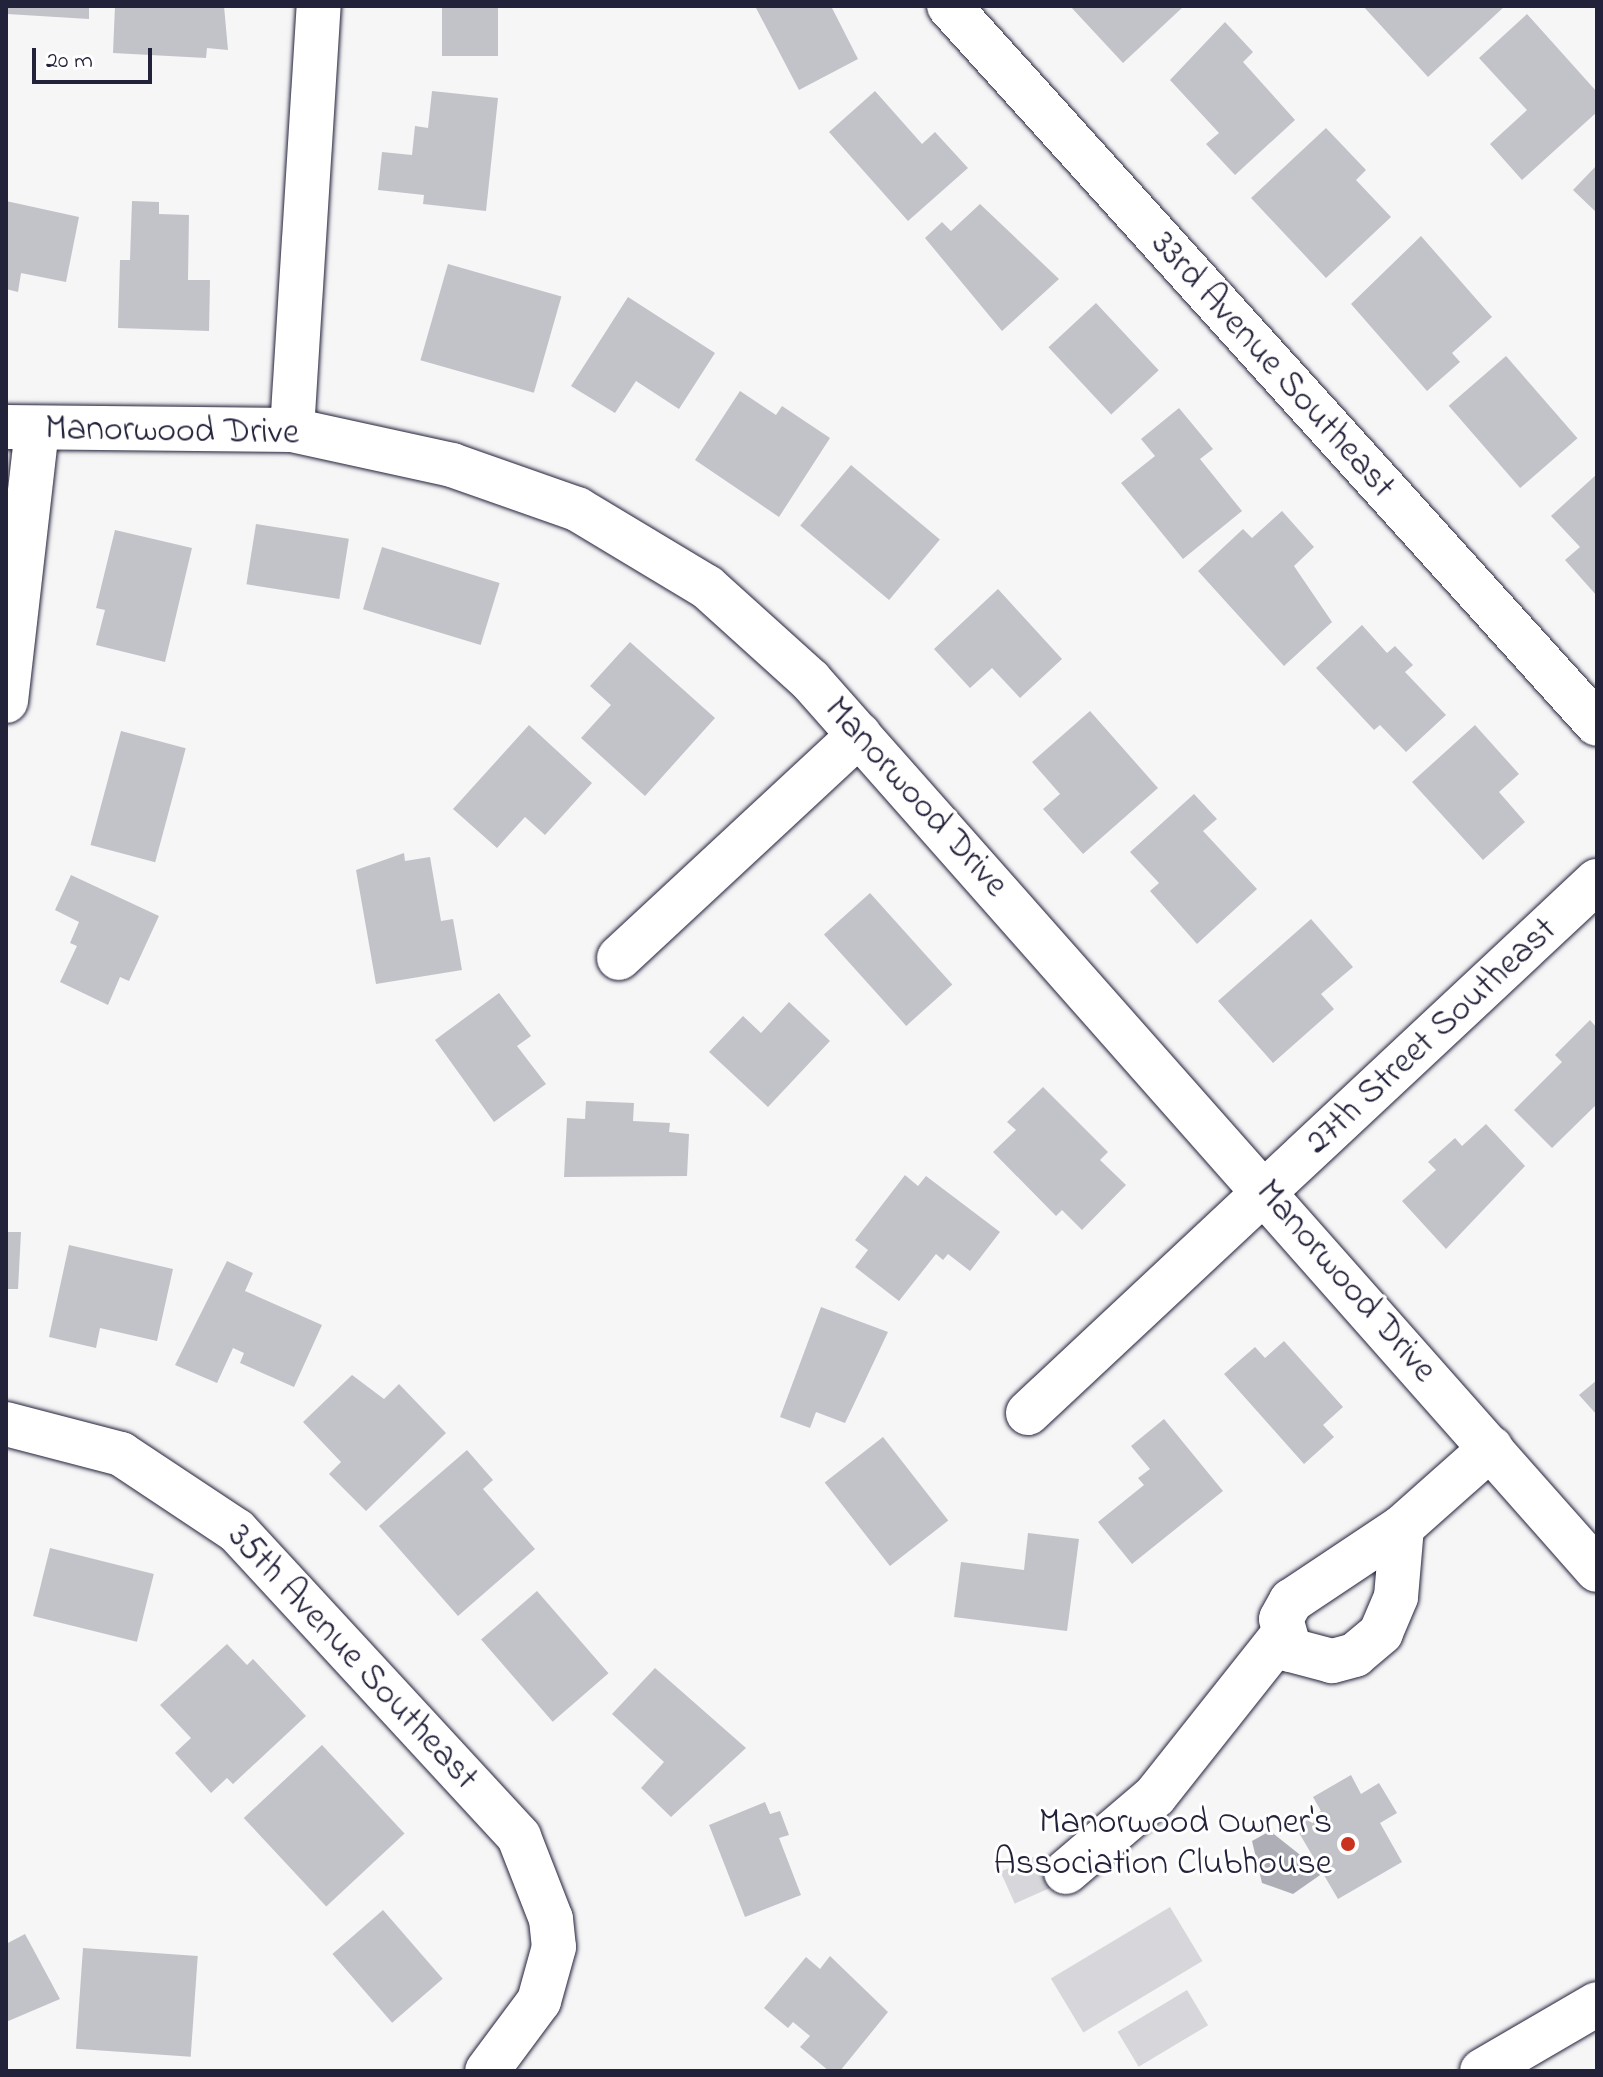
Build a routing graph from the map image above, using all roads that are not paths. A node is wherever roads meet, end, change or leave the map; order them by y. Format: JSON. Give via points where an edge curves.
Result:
{"nodes":[{"id":1,"x":319,"y":6,"type":"edge"},
{"id":2,"x":949,"y":6,"type":"edge"},
{"id":3,"x":21,"y":428,"type":"edge"},
{"id":4,"x":292,"y":430,"type":"junction"},
{"id":5,"x":6,"y":701,"type":"edge"},
{"id":6,"x":1597,"y":724,"type":"edge"},
{"id":7,"x":859,"y":735,"type":"junction"},
{"id":8,"x":1597,"y":881,"type":"edge"},
{"id":9,"x":619,"y":958,"type":"dead end"},
{"id":10,"x":1266,"y":1192,"type":"junction"},
{"id":11,"x":1028,"y":1413,"type":"dead end"},
{"id":12,"x":6,"y":1424,"type":"edge"},
{"id":13,"x":1491,"y":1448,"type":"junction"},
{"id":14,"x":1402,"y":1527,"type":"junction"},
{"id":15,"x":1597,"y":1570,"type":"edge"},
{"id":16,"x":1281,"y":1637,"type":"junction"},
{"id":17,"x":1066,"y":1872,"type":"dead end"},
{"id":18,"x":1597,"y":2004,"type":"edge"},
{"id":19,"x":487,"y":2071,"type":"edge"},
{"id":20,"x":1482,"y":2071,"type":"edge"}],
"edges":[{"from":1,"to":4,"type":"street"},
{"from":2,"to":6,"type":"street","name":"33rd Avenue Southeast"},
{"from":3,"to":4,"type":"street","name":"Manorwood Drive"},
{"from":3,"to":5,"type":"street"},
{"from":4,"to":7,"type":"street","name":"Manorwood Drive","via":[[509,482],[629,536],[746,620]]},
{"from":7,"to":9,"type":"street"},
{"from":7,"to":10,"type":"street","name":"Manorwood Drive"},
{"from":8,"to":10,"type":"street","name":"27th Street Southeast"},
{"from":10,"to":11,"type":"street","name":"27th Street Southeast"},
{"from":10,"to":13,"type":"street","name":"Manorwood Drive"},
{"from":12,"to":19,"type":"street","name":"35th Avenue Southeast","via":[[121,1454],[237,1531],[519,1837],[551,1919],[549,1979],[517,2037]]},
{"from":13,"to":14,"type":"street"},
{"from":13,"to":15,"type":"street","name":"Manorwood Drive"},
{"from":14,"to":16,"type":"street","via":[[1291,1601]]},
{"from":14,"to":16,"type":"street","via":[[1392,1615],[1367,1646],[1355,1655],[1314,1661]]},
{"from":16,"to":17,"type":"street","via":[[1155,1796]]},
{"from":18,"to":20,"type":"street"}]}
